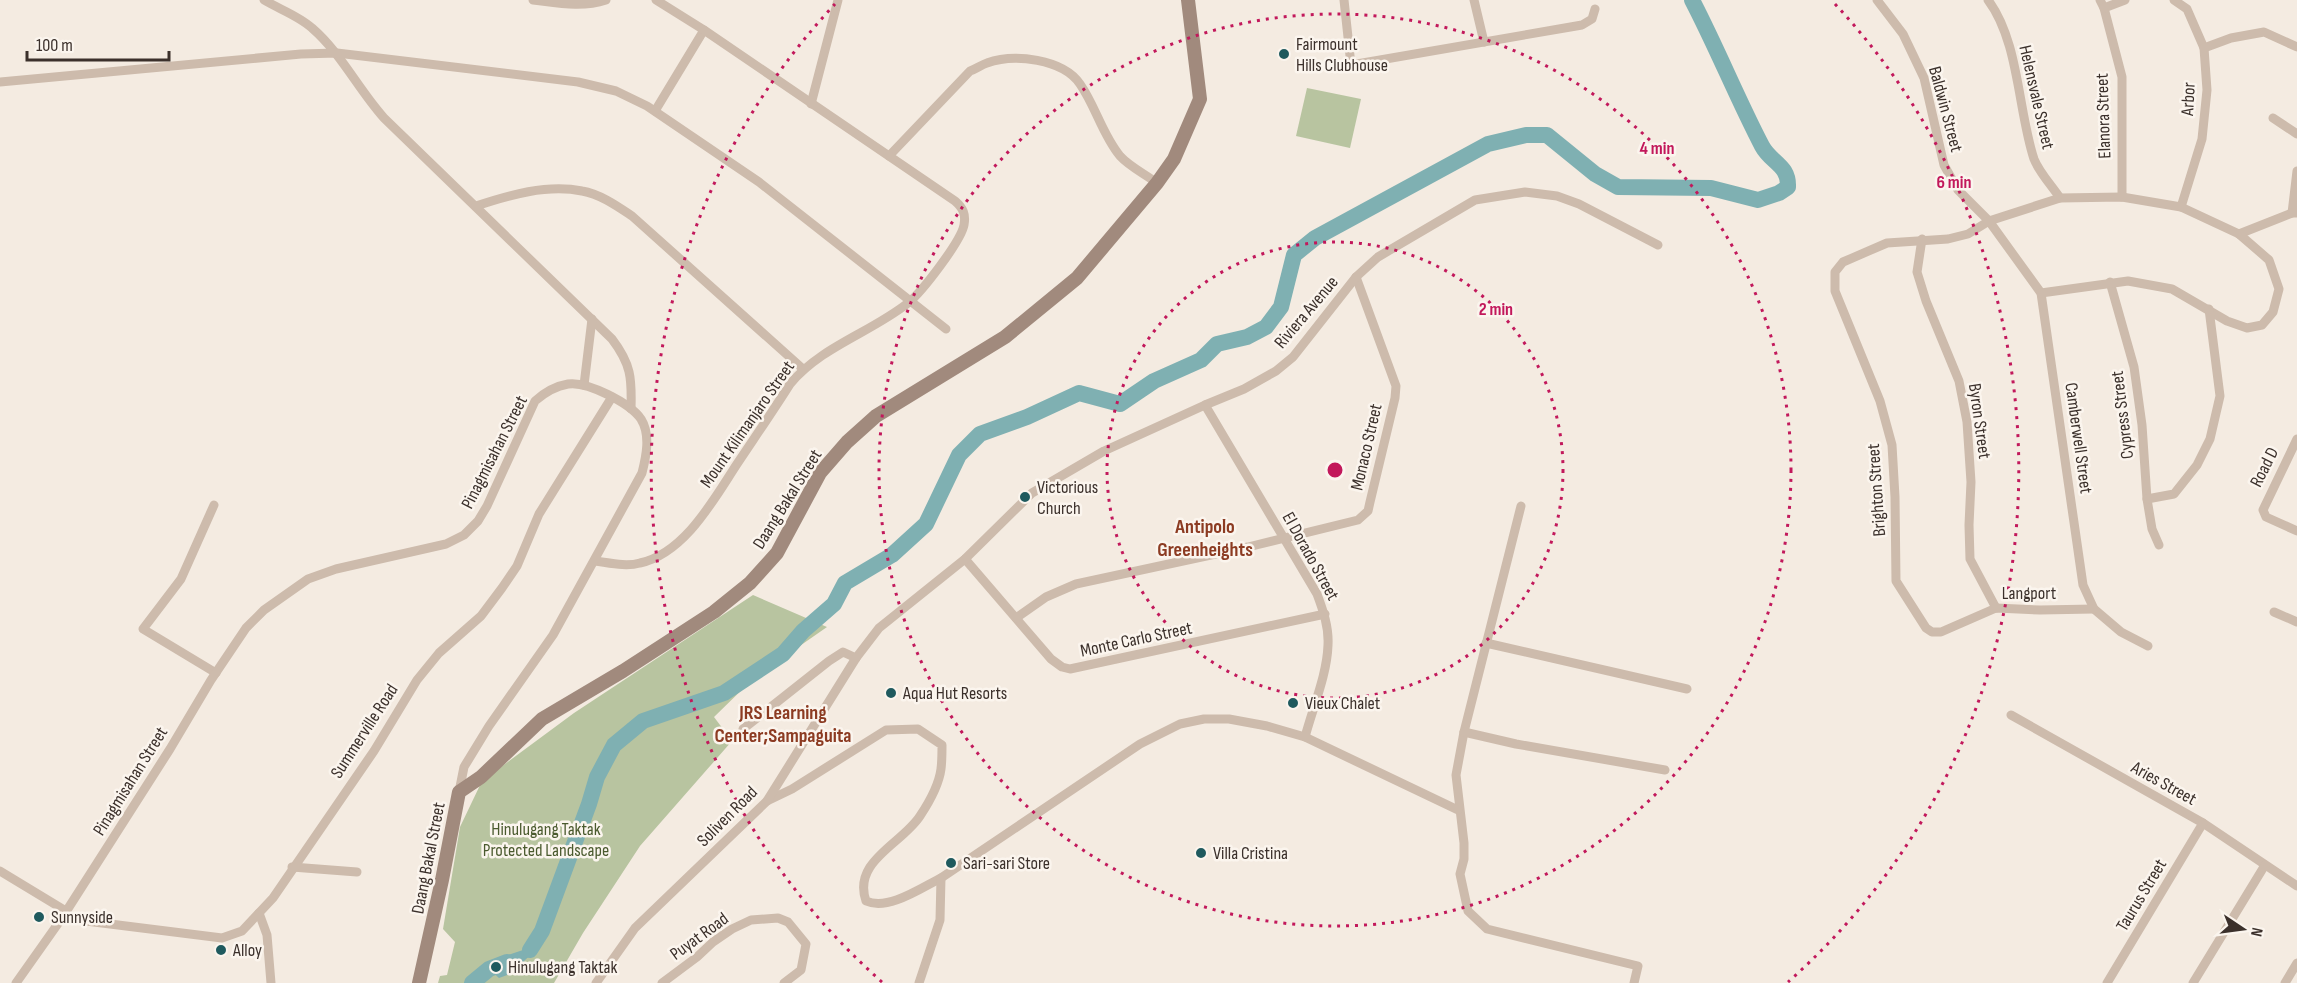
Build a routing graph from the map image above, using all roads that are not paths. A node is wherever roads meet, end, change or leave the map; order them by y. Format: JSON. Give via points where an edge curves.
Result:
{"nodes":[{"id":1,"x":264,"y":0,"type":"edge"},
{"id":2,"x":533,"y":0,"type":"edge"},
{"id":3,"x":606,"y":0,"type":"edge"},
{"id":4,"x":656,"y":0,"type":"edge"},
{"id":5,"x":838,"y":0,"type":"edge"},
{"id":6,"x":1188,"y":0,"type":"edge"},
{"id":7,"x":1344,"y":0,"type":"edge"},
{"id":8,"x":1474,"y":0,"type":"edge"},
{"id":9,"x":1877,"y":0,"type":"edge"},
{"id":10,"x":1988,"y":0,"type":"edge"},
{"id":11,"x":2125,"y":0,"type":"edge"},
{"id":12,"x":2174,"y":0,"type":"edge"},
{"id":13,"x":2102,"y":4,"type":"edge"},
{"id":14,"x":1595,"y":9,"type":"dead end"},
{"id":15,"x":705,"y":30,"type":"junction"},
{"id":16,"x":1484,"y":42,"type":"junction"},
{"id":17,"x":2297,"y":47,"type":"edge"},
{"id":18,"x":2204,"y":48,"type":"junction"},
{"id":19,"x":337,"y":53,"type":"junction"},
{"id":20,"x":0,"y":82,"type":"edge"},
{"id":21,"x":811,"y":104,"type":"junction"},
{"id":22,"x":655,"y":111,"type":"junction"},
{"id":23,"x":2273,"y":118,"type":"dead end"},
{"id":24,"x":2297,"y":134,"type":"edge"},
{"id":25,"x":889,"y":156,"type":"junction"},
{"id":26,"x":2297,"y":171,"type":"edge"},
{"id":27,"x":1157,"y":183,"type":"junction"},
{"id":28,"x":2122,"y":197,"type":"junction"},
{"id":29,"x":2060,"y":198,"type":"junction"},
{"id":30,"x":476,"y":206,"type":"junction"},
{"id":31,"x":2181,"y":207,"type":"junction"},
{"id":32,"x":2294,"y":213,"type":"edge"},
{"id":33,"x":1989,"y":221,"type":"junction"},
{"id":34,"x":2240,"y":234,"type":"junction"},
{"id":35,"x":1923,"y":239,"type":"junction"},
{"id":36,"x":1658,"y":245,"type":"dead end"},
{"id":37,"x":1356,"y":277,"type":"junction"},
{"id":38,"x":2110,"y":282,"type":"junction"},
{"id":39,"x":2041,"y":293,"type":"junction"},
{"id":40,"x":910,"y":302,"type":"junction"},
{"id":41,"x":2209,"y":309,"type":"junction"},
{"id":42,"x":592,"y":319,"type":"junction"},
{"id":43,"x":946,"y":330,"type":"dead end"},
{"id":44,"x":803,"y":369,"type":"junction"},
{"id":45,"x":584,"y":385,"type":"junction"},
{"id":46,"x":612,"y":397,"type":"junction"},
{"id":47,"x":1204,"y":405,"type":"junction"},
{"id":48,"x":631,"y":409,"type":"junction"},
{"id":49,"x":2297,"y":439,"type":"edge"},
{"id":50,"x":2147,"y":499,"type":"junction"},
{"id":51,"x":214,"y":505,"type":"dead end"},
{"id":52,"x":1521,"y":506,"type":"dead end"},
{"id":53,"x":2297,"y":531,"type":"edge"},
{"id":54,"x":1283,"y":537,"type":"junction"},
{"id":55,"x":2159,"y":545,"type":"dead end"},
{"id":56,"x":965,"y":559,"type":"junction"},
{"id":57,"x":595,"y":561,"type":"junction"},
{"id":58,"x":1996,"y":608,"type":"junction"},
{"id":59,"x":2094,"y":609,"type":"junction"},
{"id":60,"x":2274,"y":612,"type":"dead end"},
{"id":61,"x":1325,"y":614,"type":"junction"},
{"id":62,"x":1016,"y":618,"type":"junction"},
{"id":63,"x":2297,"y":622,"type":"edge"},
{"id":64,"x":1932,"y":632,"type":"joint"},
{"id":65,"x":1486,"y":643,"type":"junction"},
{"id":66,"x":2148,"y":646,"type":"dead end"},
{"id":67,"x":856,"y":658,"type":"junction"},
{"id":68,"x":216,"y":673,"type":"junction"},
{"id":69,"x":1687,"y":689,"type":"dead end"},
{"id":70,"x":2011,"y":716,"type":"dead end"},
{"id":71,"x":743,"y":729,"type":"dead end"},
{"id":72,"x":1464,"y":732,"type":"junction"},
{"id":73,"x":1305,"y":737,"type":"junction"},
{"id":74,"x":1665,"y":770,"type":"dead end"},
{"id":75,"x":459,"y":792,"type":"junction"},
{"id":76,"x":767,"y":801,"type":"junction"},
{"id":77,"x":1458,"y":810,"type":"junction"},
{"id":78,"x":2203,"y":823,"type":"junction"},
{"id":79,"x":2265,"y":865,"type":"junction"},
{"id":80,"x":292,"y":867,"type":"junction"},
{"id":81,"x":0,"y":871,"type":"edge"},
{"id":82,"x":357,"y":872,"type":"dead end"},
{"id":83,"x":941,"y":878,"type":"junction"},
{"id":84,"x":2297,"y":886,"type":"edge"},
{"id":85,"x":259,"y":913,"type":"junction"},
{"id":86,"x":64,"y":914,"type":"junction"},
{"id":87,"x":2297,"y":963,"type":"edge"},
{"id":88,"x":16,"y":983,"type":"edge"},
{"id":89,"x":271,"y":983,"type":"edge"},
{"id":90,"x":419,"y":983,"type":"edge"},
{"id":91,"x":596,"y":983,"type":"edge"},
{"id":92,"x":662,"y":983,"type":"edge"},
{"id":93,"x":784,"y":983,"type":"edge"},
{"id":94,"x":919,"y":983,"type":"edge"},
{"id":95,"x":1634,"y":983,"type":"edge"},
{"id":96,"x":2108,"y":983,"type":"edge"},
{"id":97,"x":2193,"y":983,"type":"edge"},
{"id":98,"x":2285,"y":983,"type":"edge"}],
"edges":[{"from":1,"to":19,"type":"street","via":[[310,26]]},
{"from":2,"to":3,"type":"street","via":[[573,5]]},
{"from":4,"to":15,"type":"street"},
{"from":5,"to":21,"type":"street"},
{"from":6,"to":27,"type":"street","name":"Daang Bakal Street","via":[[1200,99],[1174,159]]},
{"from":7,"to":16,"type":"street","via":[[1351,65]]},
{"from":8,"to":16,"type":"street"},
{"from":9,"to":33,"type":"street","name":"Baldwin Street","via":[[1903,34],[1923,78],[1944,165],[1958,190]]},
{"from":10,"to":29,"type":"street","name":"Helensvale Street","via":[[1998,13],[2016,72],[2035,161]]},
{"from":11,"to":13,"type":"street"},
{"from":12,"to":18,"type":"street","name":"Arbor","via":[[2187,9]]},
{"from":13,"to":28,"type":"street","name":"Elanora Street","via":[[2122,77]]},
{"from":14,"to":16,"type":"street","via":[[1592,20],[1582,25]]},
{"from":15,"to":21,"type":"street"},
{"from":15,"to":22,"type":"street"},
{"from":17,"to":18,"type":"street","via":[[2264,32]]},
{"from":18,"to":31,"type":"street","name":"Arbor","via":[[2207,90],[2202,140]]},
{"from":19,"to":20,"type":"street"},
{"from":19,"to":22,"type":"street","via":[[578,82],[616,91]]},
{"from":19,"to":30,"type":"street","via":[[384,118]]},
{"from":21,"to":25,"type":"street"},
{"from":22,"to":40,"type":"street","via":[[759,182]]},
{"from":23,"to":24,"type":"street"},
{"from":25,"to":27,"type":"street","via":[[970,71],[987,62],[1030,59],[1067,71],[1079,81],[1121,157]]},
{"from":25,"to":40,"type":"street","name":"Mount Kilimanjaro Street","via":[[955,201],[965,213],[961,235]]},
{"from":26,"to":32,"type":"street"},
{"from":27,"to":75,"type":"street","name":"Daang Bakal Street","via":[[1077,278],[1005,337],[876,416],[847,442],[820,472],[777,553],[750,583],[714,612],[542,719],[481,777]]},
{"from":28,"to":29,"type":"street"},
{"from":28,"to":31,"type":"street"},
{"from":29,"to":33,"type":"street"},
{"from":30,"to":42,"type":"street"},
{"from":30,"to":44,"type":"street","via":[[558,188],[584,191],[607,200],[632,216]]},
{"from":31,"to":34,"type":"street"},
{"from":32,"to":34,"type":"street"},
{"from":33,"to":35,"type":"street","via":[[1968,234]]},
{"from":33,"to":39,"type":"street","name":"Camberwell Street"},
{"from":34,"to":41,"type":"street","via":[[2269,260],[2279,289],[2273,312],[2262,325],[2247,328]]},
{"from":35,"to":58,"type":"street","name":"Byron Street","via":[[1917,272],[1959,381],[1967,422],[1970,559]]},
{"from":35,"to":64,"type":"street","name":"Brighton Street","via":[[1887,243],[1843,262],[1836,272],[1835,291],[1880,400],[1892,445],[1896,581]]},
{"from":36,"to":37,"type":"street","name":"Riviera Avenue","via":[[1579,204],[1557,196],[1525,192],[1475,200],[1378,257]]},
{"from":37,"to":47,"type":"street","name":"Riviera Avenue","via":[[1293,357],[1276,372]]},
{"from":37,"to":54,"type":"street","name":"Monaco Street","via":[[1396,386],[1368,511],[1358,520]]},
{"from":38,"to":39,"type":"street"},
{"from":38,"to":41,"type":"street","via":[[2128,281],[2172,289]]},
{"from":38,"to":50,"type":"street","name":"Cypress Street","via":[[2134,367]]},
{"from":39,"to":59,"type":"street","name":"Camberwell Street","via":[[2083,585]]},
{"from":40,"to":43,"type":"street"},
{"from":40,"to":44,"type":"street","name":"Mount Kilimanjaro Street"},
{"from":41,"to":50,"type":"street","via":[[2220,396],[2210,439],[2198,465],[2174,494]]},
{"from":42,"to":45,"type":"street"},
{"from":42,"to":48,"type":"street","via":[[626,358],[632,381]]},
{"from":44,"to":57,"type":"street","name":"Mount Kilimanjaro Street","via":[[709,508],[679,541],[642,563]]},
{"from":45,"to":46,"type":"street"},
{"from":45,"to":68,"type":"street","name":"Pinagmisahan Street","via":[[568,384],[543,393],[536,401],[487,506],[464,535],[446,544],[308,579],[246,627]]},
{"from":46,"to":48,"type":"street"},
{"from":46,"to":80,"type":"street","name":"Summerville Road","via":[[539,513],[518,566],[480,616],[439,652],[417,680],[374,751]]},
{"from":47,"to":54,"type":"street","name":"El Dorado Street"},
{"from":47,"to":56,"type":"street","name":"Riviera Avenue","via":[[1104,451],[1032,493]]},
{"from":48,"to":57,"type":"street","via":[[641,419],[647,452],[642,473]]},
{"from":49,"to":53,"type":"street","name":"Road D","via":[[2263,510],[2266,517]]},
{"from":50,"to":55,"type":"street","name":"Cypress Street"},
{"from":51,"to":68,"type":"street","via":[[181,579],[142,629]]},
{"from":52,"to":65,"type":"street"},
{"from":54,"to":61,"type":"street","name":"El Dorado Street"},
{"from":54,"to":62,"type":"street","name":"Monaco Street","via":[[1076,584],[1046,597]]},
{"from":56,"to":62,"type":"street","name":"Monte Carlo Street"},
{"from":56,"to":67,"type":"street","name":"Soliven Road","via":[[879,628]]},
{"from":57,"to":75,"type":"street","via":[[553,635],[464,767]]},
{"from":58,"to":59,"type":"street","name":"Langport"},
{"from":58,"to":64,"type":"street","name":"Langport","via":[[1941,632]]},
{"from":59,"to":66,"type":"street","name":"Camberwell Street","via":[[2121,632]]},
{"from":60,"to":63,"type":"street"},
{"from":61,"to":62,"type":"street","name":"Monte Carlo Street","via":[[1070,669],[1051,659]]},
{"from":61,"to":73,"type":"street","name":"El Dorado Street","via":[[1328,644]]},
{"from":65,"to":69,"type":"street"},
{"from":65,"to":72,"type":"street"},
{"from":67,"to":71,"type":"street","via":[[843,652]]},
{"from":67,"to":76,"type":"street","name":"Soliven Road"},
{"from":68,"to":86,"type":"street","name":"Pinagmisahan Street"},
{"from":70,"to":78,"type":"street","name":"Aries Street"},
{"from":72,"to":74,"type":"street"},
{"from":72,"to":77,"type":"street","via":[[1456,775]]},
{"from":73,"to":77,"type":"street"},
{"from":73,"to":83,"type":"street","via":[[1229,719],[1180,724],[1140,744]]},
{"from":75,"to":90,"type":"street","name":"Daang Bakal Street"},
{"from":76,"to":83,"type":"street","via":[[886,730],[918,729],[942,745],[941,771],[919,818],[876,859],[864,877],[862,889],[866,901],[883,904]]},
{"from":76,"to":91,"type":"street","name":"Soliven Road","via":[[635,928]]},
{"from":77,"to":95,"type":"street","via":[[1464,843],[1460,874],[1468,911],[1487,929],[1638,966]]},
{"from":78,"to":79,"type":"street","name":"Aries Street"},
{"from":78,"to":96,"type":"street","name":"Taurus Street"},
{"from":79,"to":84,"type":"street","name":"Aries Street"},
{"from":79,"to":97,"type":"street"},
{"from":80,"to":82,"type":"street"},
{"from":80,"to":85,"type":"street","name":"Summerville Road"},
{"from":81,"to":86,"type":"street"},
{"from":83,"to":94,"type":"street","via":[[940,920]]},
{"from":85,"to":86,"type":"street","name":"Summerville Road","via":[[242,931],[222,938]]},
{"from":85,"to":89,"type":"street","via":[[267,935]]},
{"from":86,"to":88,"type":"street","name":"Pinagmisahan Street"},
{"from":87,"to":98,"type":"street"},
{"from":92,"to":93,"type":"street","name":"Puyat Road","via":[[732,929],[751,920],[778,918],[789,922],[806,944],[801,970]]}]}
